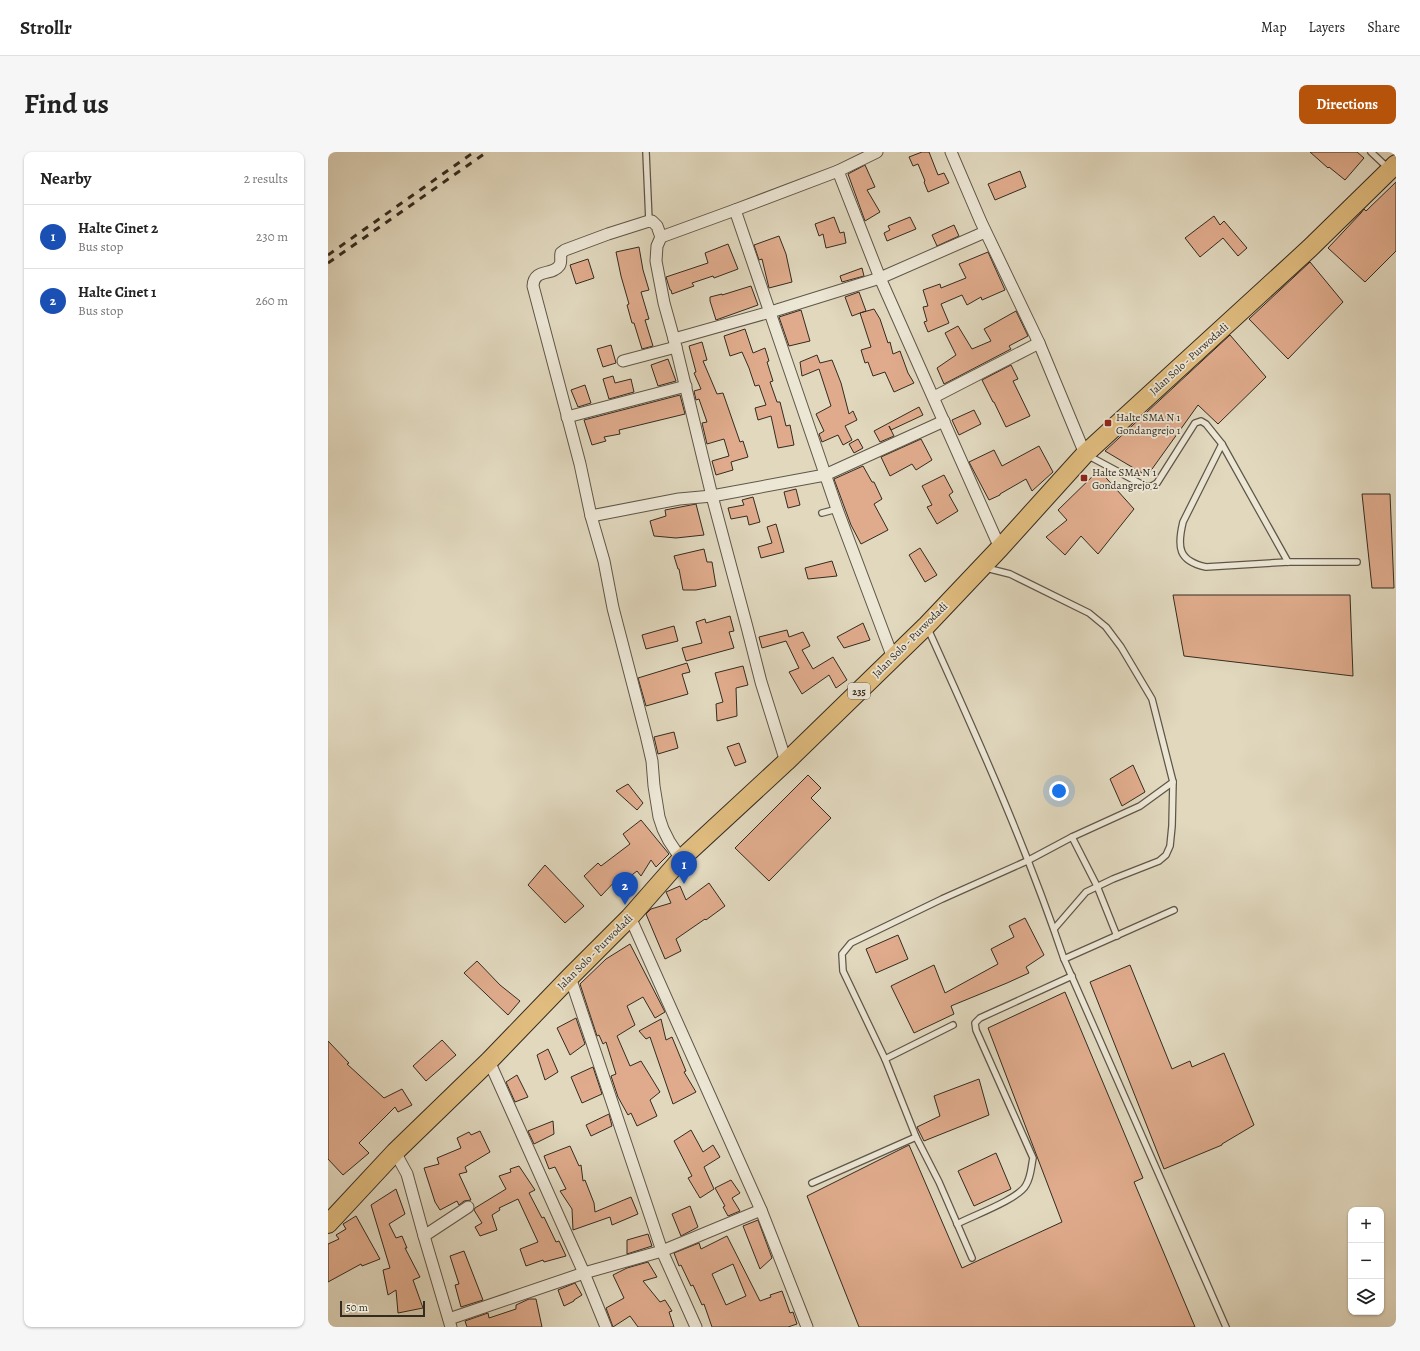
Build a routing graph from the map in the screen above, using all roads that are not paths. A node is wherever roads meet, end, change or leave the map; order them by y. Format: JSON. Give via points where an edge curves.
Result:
{"nodes":[{"id":1,"x":646,"y":152,"type":"edge"},
{"id":2,"x":877,"y":152,"type":"edge"},
{"id":3,"x":951,"y":152,"type":"edge"},
{"id":4,"x":1372,"y":152,"type":"edge"},
{"id":5,"x":1393,"y":166,"type":"edge"},
{"id":6,"x":838,"y":171,"type":"junction"},
{"id":7,"x":735,"y":210,"type":"junction"},
{"id":8,"x":649,"y":221,"type":"junction"},
{"id":9,"x":985,"y":232,"type":"junction"},
{"id":10,"x":661,"y":237,"type":"junction"},
{"id":11,"x":880,"y":278,"type":"junction"},
{"id":12,"x":770,"y":311,"type":"junction"},
{"id":13,"x":675,"y":343,"type":"junction"},
{"id":14,"x":1038,"y":343,"type":"junction"},
{"id":15,"x":623,"y":361,"type":"dead end"},
{"id":16,"x":686,"y":386,"type":"junction"},
{"id":17,"x":934,"y":397,"type":"junction"},
{"id":18,"x":567,"y":417,"type":"junction"},
{"id":19,"x":944,"y":421,"type":"junction"},
{"id":20,"x":1222,"y":444,"type":"junction"},
{"id":21,"x":1085,"y":454,"type":"junction"},
{"id":22,"x":826,"y":475,"type":"junction"},
{"id":23,"x":712,"y":496,"type":"junction"},
{"id":24,"x":837,"y":509,"type":"junction"},
{"id":25,"x":822,"y":512,"type":"dead end"},
{"id":26,"x":591,"y":516,"type":"junction"},
{"id":27,"x":1000,"y":548,"type":"junction"},
{"id":28,"x":1288,"y":562,"type":"junction"},
{"id":29,"x":1357,"y":562,"type":"dead end"},
{"id":30,"x":982,"y":567,"type":"junction"},
{"id":31,"x":927,"y":625,"type":"junction"},
{"id":32,"x":893,"y":658,"type":"junction"},
{"id":33,"x":786,"y":762,"type":"junction"},
{"id":34,"x":1173,"y":782,"type":"junction"},
{"id":35,"x":1072,"y":837,"type":"junction"},
{"id":36,"x":681,"y":859,"type":"junction"},
{"id":37,"x":1027,"y":861,"type":"junction"},
{"id":38,"x":1097,"y":886,"type":"junction"},
{"id":39,"x":1174,"y":910,"type":"dead end"},
{"id":40,"x":630,"y":917,"type":"junction"},
{"id":41,"x":1054,"y":929,"type":"junction"},
{"id":42,"x":1117,"y":936,"type":"junction"},
{"id":43,"x":1064,"y":959,"type":"junction"},
{"id":44,"x":1072,"y":976,"type":"junction"},
{"id":45,"x":570,"y":977,"type":"junction"},
{"id":46,"x":953,"y":1025,"type":"dead end"},
{"id":47,"x":885,"y":1059,"type":"junction"},
{"id":48,"x":489,"y":1061,"type":"junction"},
{"id":49,"x":916,"y":1137,"type":"junction"},
{"id":50,"x":395,"y":1152,"type":"junction"},
{"id":51,"x":812,"y":1183,"type":"dead end"},
{"id":52,"x":468,"y":1207,"type":"dead end"},
{"id":53,"x":761,"y":1210,"type":"junction"},
{"id":54,"x":328,"y":1224,"type":"edge"},
{"id":55,"x":957,"y":1224,"type":"junction"},
{"id":56,"x":424,"y":1236,"type":"junction"},
{"id":57,"x":662,"y":1251,"type":"junction"},
{"id":58,"x":972,"y":1258,"type":"dead end"},
{"id":59,"x":584,"y":1273,"type":"junction"},
{"id":60,"x":450,"y":1323,"type":"edge"},
{"id":61,"x":606,"y":1327,"type":"edge"},
{"id":62,"x":696,"y":1327,"type":"edge"},
{"id":63,"x":807,"y":1327,"type":"edge"},
{"id":64,"x":1226,"y":1327,"type":"edge"}],
"edges":[{"from":1,"to":8,"type":"lane"},
{"from":2,"to":6,"type":"street"},
{"from":3,"to":9,"type":"street"},
{"from":4,"to":5,"type":"lane"},
{"from":5,"to":21,"type":"main road","name":"Jalan Solo - Purwodadi","number":"235","via":[[1310,248]]},
{"from":6,"to":7,"type":"street"},
{"from":6,"to":11,"type":"street"},
{"from":7,"to":10,"type":"street"},
{"from":7,"to":12,"type":"street"},
{"from":8,"to":10,"type":"street","via":[[657,226]]},
{"from":8,"to":18,"type":"street","via":[[565,250],[561,253],[561,264],[558,268],[536,277],[534,281],[533,286]]},
{"from":9,"to":11,"type":"street"},
{"from":9,"to":14,"type":"street"},
{"from":10,"to":13,"type":"street","via":[[657,246],[656,261]]},
{"from":11,"to":12,"type":"street"},
{"from":11,"to":17,"type":"street"},
{"from":12,"to":13,"type":"street"},
{"from":12,"to":22,"type":"street"},
{"from":13,"to":15,"type":"street"},
{"from":13,"to":16,"type":"street"},
{"from":14,"to":17,"type":"street"},
{"from":14,"to":21,"type":"street"},
{"from":16,"to":18,"type":"street"},
{"from":16,"to":23,"type":"street"},
{"from":17,"to":19,"type":"street"},
{"from":18,"to":26,"type":"street"},
{"from":19,"to":22,"type":"street"},
{"from":19,"to":27,"type":"street"},
{"from":20,"to":21,"type":"lane","via":[[1206,424],[1201,421],[1195,423],[1152,486],[1145,486]]},
{"from":20,"to":28,"type":"lane"},
{"from":20,"to":28,"type":"lane","via":[[1183,522],[1180,535],[1182,553],[1196,565],[1206,566]]},
{"from":21,"to":27,"type":"main road","name":"Jalan Solo - Purwodadi","number":"235"},
{"from":22,"to":23,"type":"street"},
{"from":22,"to":24,"type":"street"},
{"from":23,"to":26,"type":"street","via":[[678,499]]},
{"from":23,"to":33,"type":"street"},
{"from":24,"to":25,"type":"lane"},
{"from":24,"to":32,"type":"street"},
{"from":26,"to":36,"type":"street","via":[[646,734],[659,817],[663,830]]},
{"from":27,"to":30,"type":"main road","name":"Jalan Solo - Purwodadi","number":"235"},
{"from":28,"to":29,"type":"lane"},
{"from":30,"to":31,"type":"main road","name":"Jalan Solo - Purwodadi","number":"235"},
{"from":30,"to":34,"type":"lane","via":[[1010,574],[1089,613],[1106,627],[1152,699]]},
{"from":31,"to":32,"type":"main road","name":"Jalan Solo - Purwodadi","number":"235"},
{"from":31,"to":37,"type":"lane","via":[[999,788]]},
{"from":32,"to":33,"type":"main road","name":"Jalan Solo - Purwodadi","number":"235"},
{"from":33,"to":36,"type":"main road","name":"Jalan Solo - Purwodadi","number":"235"},
{"from":34,"to":35,"type":"lane","via":[[1140,806]]},
{"from":34,"to":38,"type":"lane","via":[[1172,826],[1170,846],[1166,855],[1159,861]]},
{"from":35,"to":37,"type":"lane"},
{"from":35,"to":38,"type":"lane"},
{"from":36,"to":40,"type":"main road","name":"Jalan Solo - Purwodadi","number":"235"},
{"from":37,"to":41,"type":"lane"},
{"from":37,"to":47,"type":"lane","via":[[851,943],[842,954],[843,971]]},
{"from":38,"to":41,"type":"lane","via":[[1086,892]]},
{"from":38,"to":42,"type":"lane"},
{"from":39,"to":42,"type":"lane"},
{"from":40,"to":45,"type":"main road","name":"Jalan Solo - Purwodadi","number":"235"},
{"from":40,"to":53,"type":"street"},
{"from":41,"to":43,"type":"lane"},
{"from":42,"to":43,"type":"lane"},
{"from":43,"to":44,"type":"lane"},
{"from":44,"to":55,"type":"lane","via":[[980,1018],[975,1023],[1033,1158],[1026,1187],[1017,1195]]},
{"from":44,"to":64,"type":"lane"},
{"from":45,"to":48,"type":"main road","name":"Jalan Solo - Purwodadi","number":"235"},
{"from":45,"to":57,"type":"street"},
{"from":46,"to":47,"type":"lane"},
{"from":47,"to":49,"type":"lane"},
{"from":48,"to":50,"type":"main road","name":"Jalan Solo - Purwodadi","number":"235"},
{"from":48,"to":59,"type":"street"},
{"from":49,"to":51,"type":"lane"},
{"from":49,"to":55,"type":"lane","via":[[940,1182]]},
{"from":50,"to":54,"type":"main road","name":"Jalan Solo - Purwodadi","number":"235"},
{"from":50,"to":56,"type":"street","via":[[407,1174]]},
{"from":52,"to":56,"type":"street"},
{"from":53,"to":57,"type":"street"},
{"from":53,"to":63,"type":"street"},
{"from":55,"to":58,"type":"lane"},
{"from":56,"to":60,"type":"street"},
{"from":57,"to":59,"type":"street"},
{"from":57,"to":62,"type":"street"},
{"from":59,"to":60,"type":"street"},
{"from":59,"to":61,"type":"street"}]}
